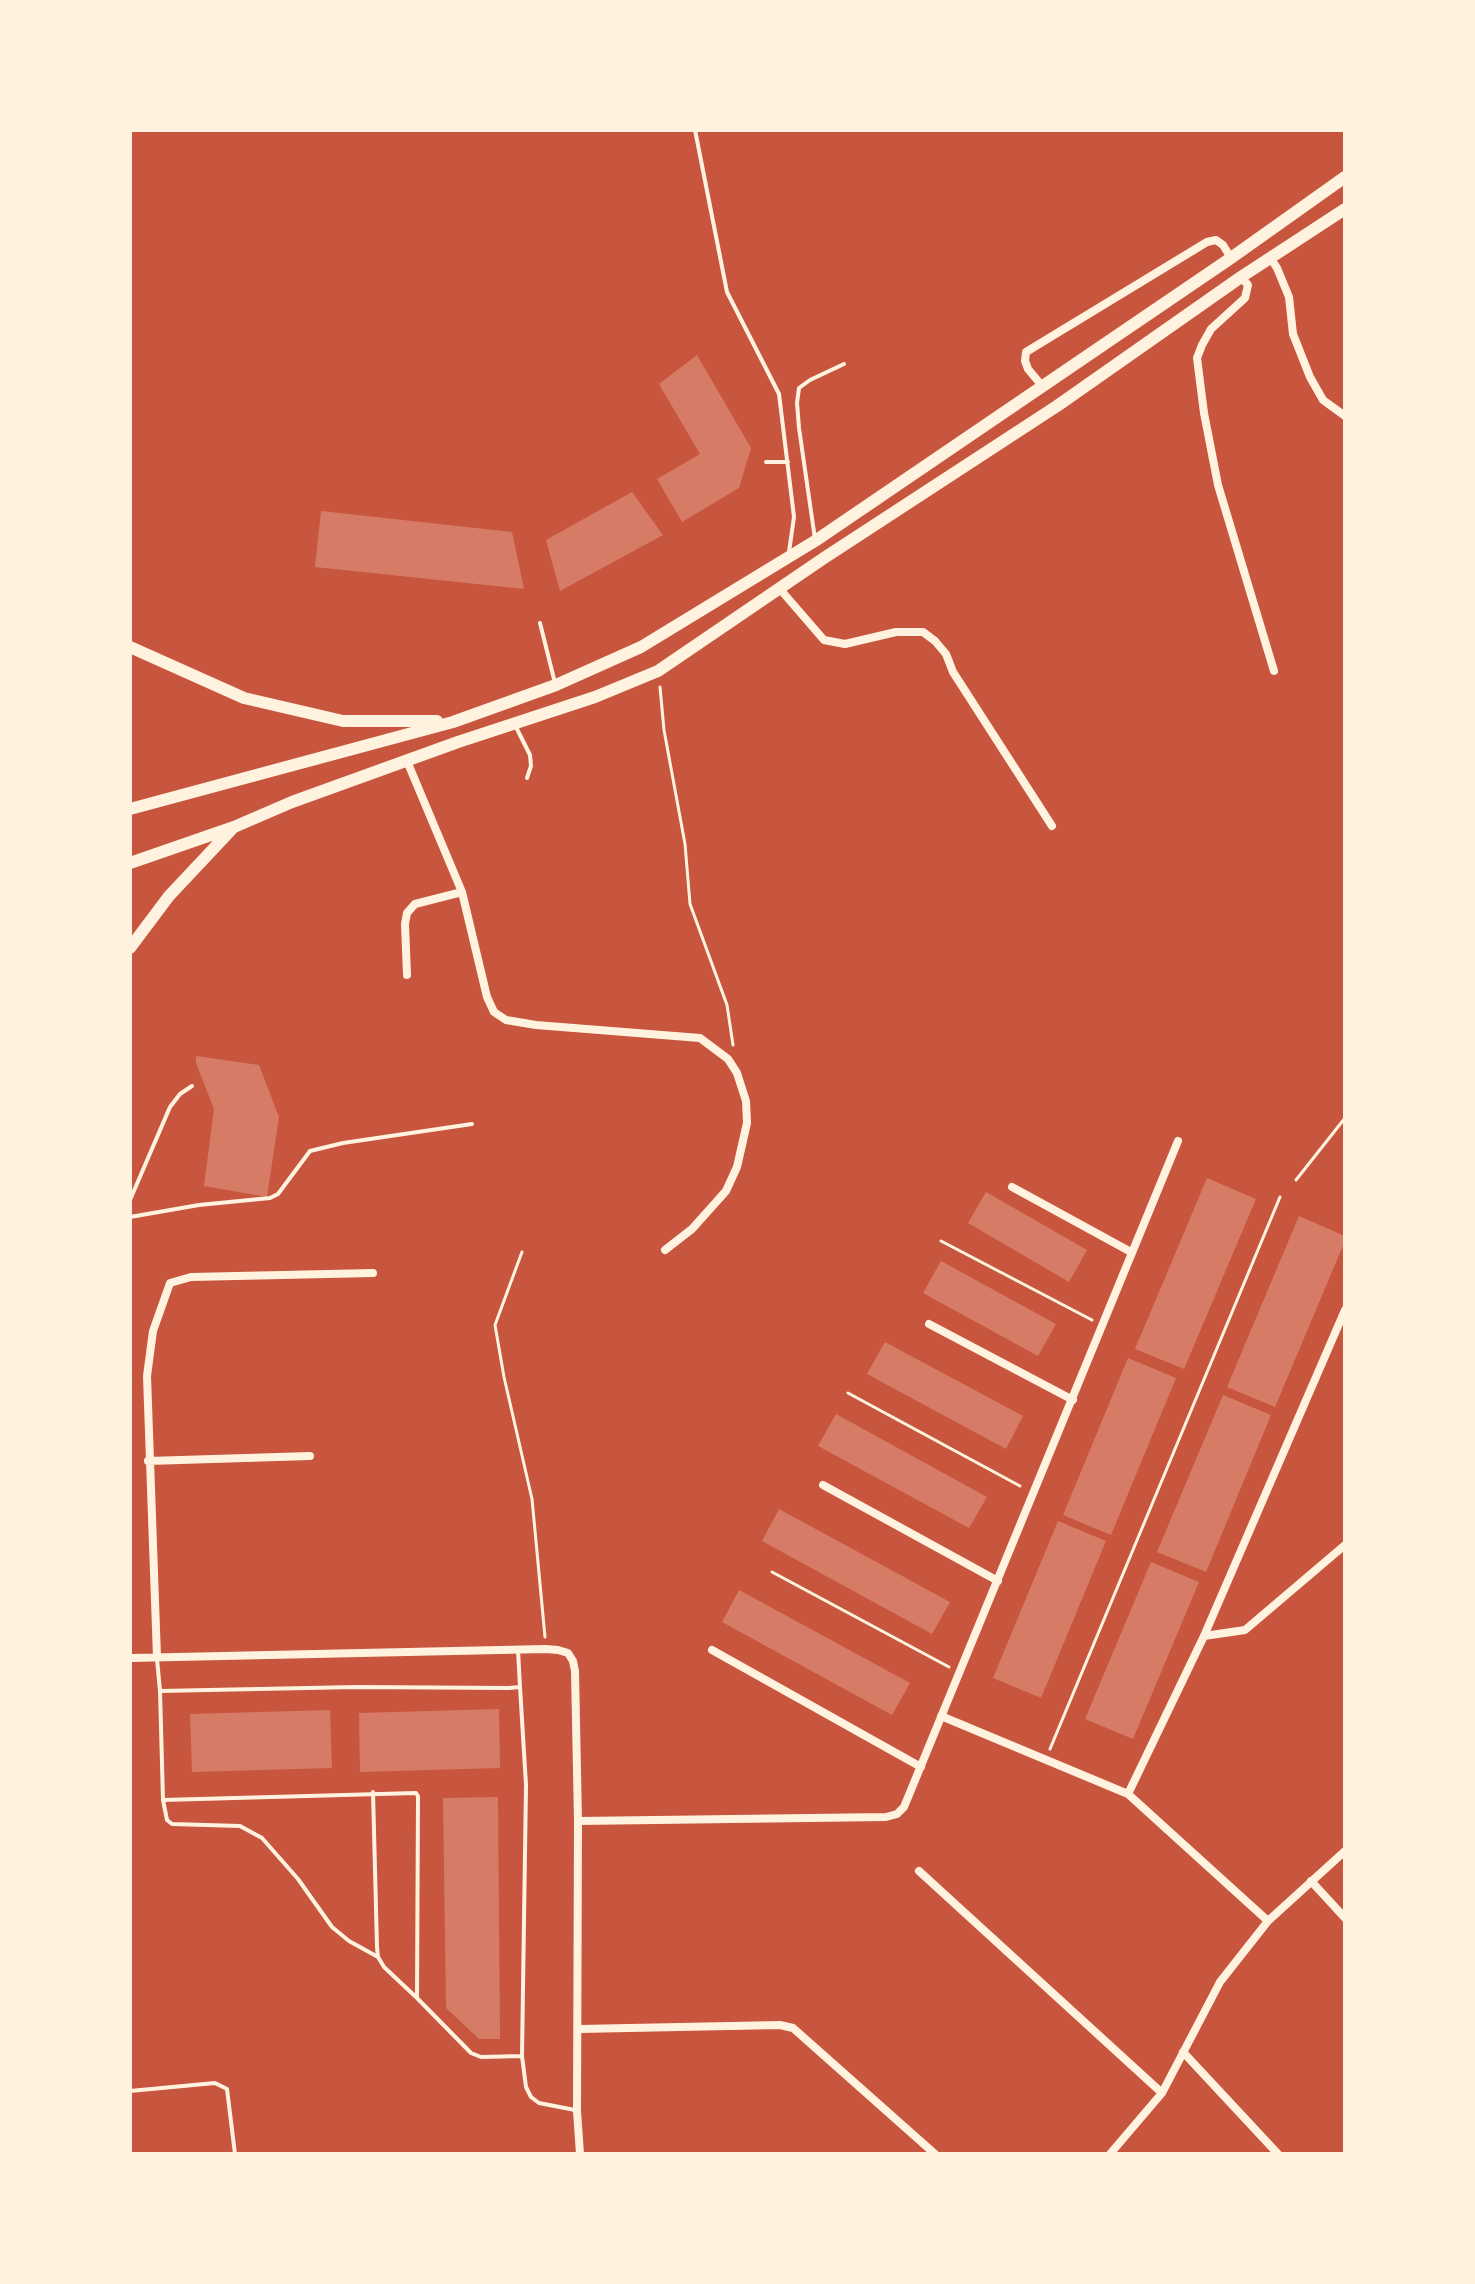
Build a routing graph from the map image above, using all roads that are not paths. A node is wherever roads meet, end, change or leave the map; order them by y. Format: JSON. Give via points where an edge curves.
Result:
{"nodes":[{"id":1,"x":695,"y":130,"type":"edge"},
{"id":2,"x":1345,"y":177,"type":"edge"},
{"id":3,"x":1345,"y":209,"type":"edge"},
{"id":4,"x":1231,"y":258,"type":"junction"},
{"id":5,"x":1271,"y":259,"type":"junction"},
{"id":6,"x":1241,"y":277,"type":"junction"},
{"id":7,"x":844,"y":364,"type":"dead end"},
{"id":8,"x":1043,"y":387,"type":"junction"},
{"id":9,"x":1345,"y":416,"type":"edge"},
{"id":10,"x":766,"y":462,"type":"dead end"},
{"id":11,"x":788,"y":462,"type":"junction"},
{"id":12,"x":815,"y":541,"type":"junction"},
{"id":13,"x":788,"y":558,"type":"junction"},
{"id":14,"x":779,"y":588,"type":"junction"},
{"id":15,"x":540,"y":623,"type":"dead end"},
{"id":16,"x":130,"y":647,"type":"edge"},
{"id":17,"x":1274,"y":671,"type":"dead end"},
{"id":18,"x":556,"y":685,"type":"junction"},
{"id":19,"x":453,"y":722,"type":"junction"},
{"id":20,"x":514,"y":723,"type":"junction"},
{"id":21,"x":407,"y":761,"type":"junction"},
{"id":22,"x":527,"y":778,"type":"dead end"},
{"id":23,"x":130,"y":809,"type":"edge"},
{"id":24,"x":1052,"y":826,"type":"dead end"},
{"id":25,"x":234,"y":827,"type":"junction"},
{"id":26,"x":130,"y":863,"type":"edge"},
{"id":27,"x":462,"y":892,"type":"junction"},
{"id":28,"x":130,"y":948,"type":"edge"},
{"id":29,"x":407,"y":975,"type":"dead end"},
{"id":30,"x":192,"y":1086,"type":"dead end"},
{"id":31,"x":472,"y":1124,"type":"dead end"},
{"id":32,"x":1178,"y":1141,"type":"dead end"},
{"id":33,"x":1012,"y":1187,"type":"dead end"},
{"id":34,"x":130,"y":1200,"type":"edge"},
{"id":35,"x":130,"y":1217,"type":"edge"},
{"id":36,"x":665,"y":1250,"type":"dead end"},
{"id":37,"x":1131,"y":1252,"type":"junction"},
{"id":38,"x":373,"y":1273,"type":"dead end"},
{"id":39,"x":1345,"y":1310,"type":"edge"},
{"id":40,"x":1343,"y":1321,"type":"edge"},
{"id":41,"x":929,"y":1324,"type":"dead end"},
{"id":42,"x":1073,"y":1400,"type":"junction"},
{"id":43,"x":310,"y":1456,"type":"dead end"},
{"id":44,"x":148,"y":1461,"type":"junction"},
{"id":45,"x":823,"y":1485,"type":"dead end"},
{"id":46,"x":1345,"y":1545,"type":"edge"},
{"id":47,"x":998,"y":1581,"type":"junction"},
{"id":48,"x":1204,"y":1636,"type":"junction"},
{"id":49,"x":518,"y":1650,"type":"junction"},
{"id":50,"x":712,"y":1650,"type":"dead end"},
{"id":51,"x":157,"y":1657,"type":"junction"},
{"id":52,"x":130,"y":1658,"type":"edge"},
{"id":53,"x":520,"y":1687,"type":"junction"},
{"id":54,"x":160,"y":1691,"type":"junction"},
{"id":55,"x":941,"y":1716,"type":"junction"},
{"id":56,"x":921,"y":1767,"type":"junction"},
{"id":57,"x":373,"y":1792,"type":"junction"},
{"id":58,"x":1128,"y":1794,"type":"junction"},
{"id":59,"x":163,"y":1800,"type":"junction"},
{"id":60,"x":578,"y":1821,"type":"junction"},
{"id":61,"x":1345,"y":1851,"type":"edge"},
{"id":62,"x":919,"y":1871,"type":"dead end"},
{"id":63,"x":1311,"y":1881,"type":"junction"},
{"id":64,"x":1345,"y":1918,"type":"edge"},
{"id":65,"x":1268,"y":1921,"type":"junction"},
{"id":66,"x":378,"y":1957,"type":"junction"},
{"id":67,"x":417,"y":1998,"type":"junction"},
{"id":68,"x":579,"y":2029,"type":"junction"},
{"id":69,"x":1183,"y":2052,"type":"junction"},
{"id":70,"x":522,"y":2056,"type":"junction"},
{"id":71,"x":130,"y":2091,"type":"edge"},
{"id":72,"x":1162,"y":2093,"type":"junction"},
{"id":73,"x":577,"y":2111,"type":"junction"},
{"id":74,"x":235,"y":2154,"type":"edge"},
{"id":75,"x":580,"y":2154,"type":"edge"},
{"id":76,"x":935,"y":2154,"type":"edge"},
{"id":77,"x":1110,"y":2154,"type":"edge"},
{"id":78,"x":1278,"y":2154,"type":"edge"}],
"edges":[{"from":1,"to":11,"type":"lane","via":[[727,292],[779,394]]},
{"from":2,"to":4,"type":"highway"},
{"from":3,"to":5,"type":"highway"},
{"from":4,"to":8,"type":"highway"},
{"from":4,"to":8,"type":"street","via":[[1216,240],[1207,242],[1033,347],[1025,361]]},
{"from":5,"to":6,"type":"highway"},
{"from":5,"to":9,"type":"street","via":[[1289,297],[1293,334],[1310,377],[1323,400]]},
{"from":6,"to":14,"type":"highway","via":[[1057,406]]},
{"from":6,"to":17,"type":"street","via":[[1248,285],[1245,298],[1211,329],[1197,358],[1218,485]]},
{"from":7,"to":12,"type":"lane","via":[[799,388],[799,428]]},
{"from":8,"to":12,"type":"highway"},
{"from":10,"to":11,"type":"lane"},
{"from":11,"to":13,"type":"lane","via":[[794,517]]},
{"from":12,"to":13,"type":"highway"},
{"from":13,"to":18,"type":"highway","via":[[641,647]]},
{"from":14,"to":20,"type":"highway","via":[[658,671]]},
{"from":14,"to":24,"type":"street","via":[[824,640],[845,644],[896,632],[923,632],[935,641]]},
{"from":15,"to":18,"type":"lane"},
{"from":16,"to":19,"type":"highway","via":[[244,698],[343,721]]},
{"from":18,"to":19,"type":"highway"},
{"from":19,"to":23,"type":"highway"},
{"from":20,"to":21,"type":"highway"},
{"from":20,"to":22,"type":"lane","via":[[530,755]]},
{"from":21,"to":25,"type":"highway"},
{"from":21,"to":27,"type":"street"},
{"from":25,"to":26,"type":"highway"},
{"from":25,"to":28,"type":"highway","via":[[169,896]]},
{"from":27,"to":29,"type":"street","via":[[415,904],[407,913]]},
{"from":27,"to":36,"type":"street","via":[[487,997],[494,1012],[506,1020],[700,1038],[737,1073],[747,1123],[737,1167],[726,1191]]},
{"from":30,"to":34,"type":"lane","via":[[170,1107]]},
{"from":31,"to":35,"type":"lane","via":[[310,1151],[270,1198]]},
{"from":32,"to":37,"type":"street"},
{"from":33,"to":37,"type":"street"},
{"from":37,"to":42,"type":"street"},
{"from":38,"to":44,"type":"street","via":[[191,1277],[170,1283],[153,1331],[147,1376]]},
{"from":39,"to":40,"type":"street"},
{"from":40,"to":48,"type":"street"},
{"from":41,"to":42,"type":"street"},
{"from":42,"to":47,"type":"street"},
{"from":43,"to":44,"type":"street"},
{"from":44,"to":51,"type":"street"},
{"from":45,"to":47,"type":"street"},
{"from":46,"to":48,"type":"street","via":[[1245,1630]]},
{"from":47,"to":55,"type":"street"},
{"from":48,"to":58,"type":"street"},
{"from":49,"to":51,"type":"street"},
{"from":49,"to":53,"type":"lane"},
{"from":49,"to":60,"type":"street","via":[[558,1650],[573,1661]]},
{"from":50,"to":56,"type":"street"},
{"from":51,"to":52,"type":"street"},
{"from":51,"to":54,"type":"lane"},
{"from":53,"to":54,"type":"lane"},
{"from":53,"to":70,"type":"lane","via":[[526,1785]]},
{"from":54,"to":59,"type":"lane"},
{"from":55,"to":56,"type":"street"},
{"from":55,"to":58,"type":"street"},
{"from":56,"to":60,"type":"street","via":[[904,1807],[886,1817]]},
{"from":57,"to":59,"type":"lane"},
{"from":57,"to":66,"type":"lane"},
{"from":57,"to":67,"type":"lane","via":[[413,1791],[418,1796]]},
{"from":58,"to":65,"type":"street"},
{"from":59,"to":66,"type":"lane","via":[[172,1824],[240,1826],[262,1838],[332,1927]]},
{"from":60,"to":68,"type":"street"},
{"from":61,"to":63,"type":"street"},
{"from":62,"to":72,"type":"street"},
{"from":63,"to":64,"type":"street"},
{"from":63,"to":65,"type":"street"},
{"from":65,"to":69,"type":"street","via":[[1220,1982]]},
{"from":66,"to":67,"type":"lane"},
{"from":67,"to":70,"type":"lane","via":[[471,2053]]},
{"from":68,"to":73,"type":"street"},
{"from":68,"to":76,"type":"street","via":[[793,2028]]},
{"from":69,"to":72,"type":"street"},
{"from":69,"to":78,"type":"street"},
{"from":70,"to":73,"type":"lane","via":[[531,2097]]},
{"from":71,"to":74,"type":"lane","via":[[215,2083],[227,2089]]},
{"from":72,"to":77,"type":"street"},
{"from":73,"to":75,"type":"street"}]}
